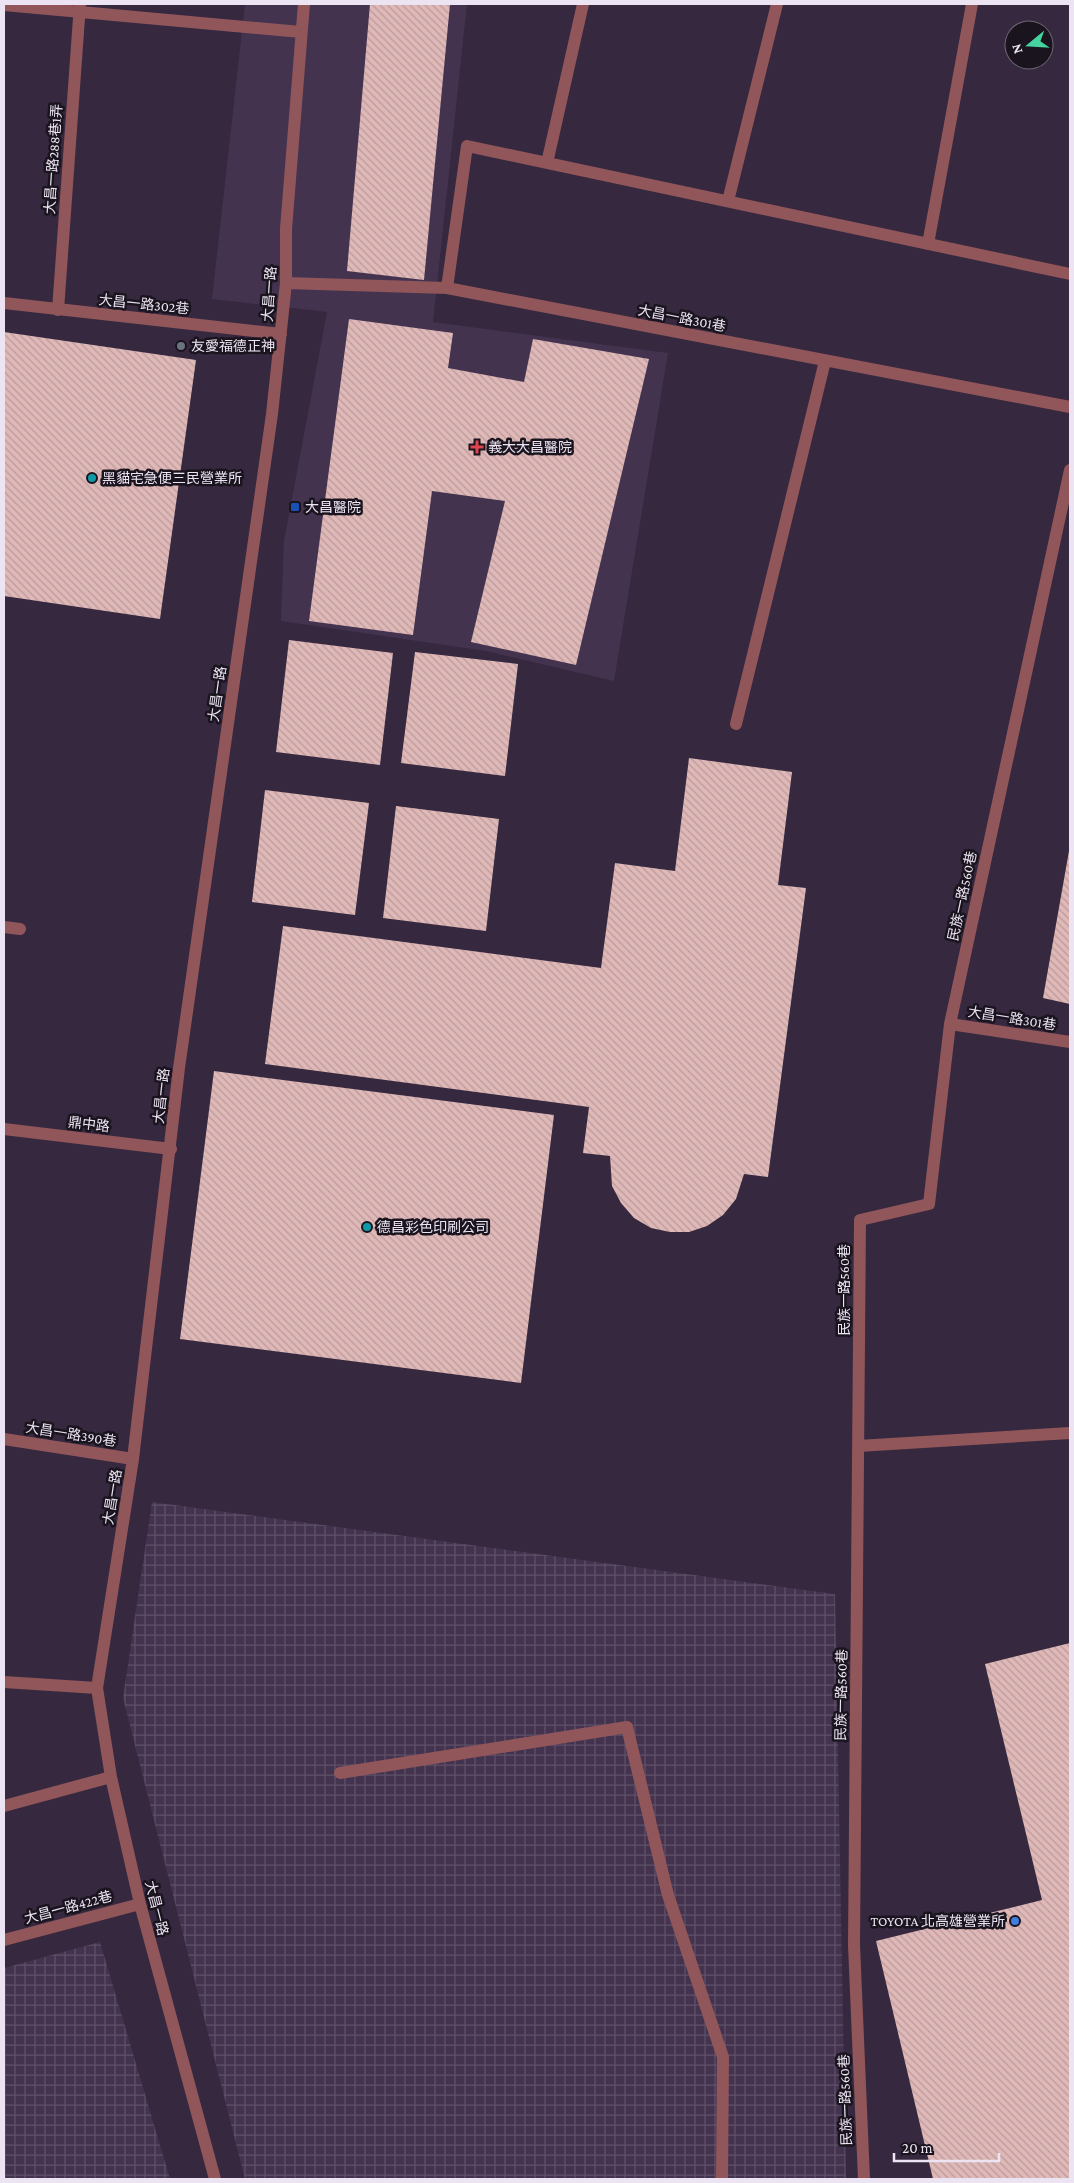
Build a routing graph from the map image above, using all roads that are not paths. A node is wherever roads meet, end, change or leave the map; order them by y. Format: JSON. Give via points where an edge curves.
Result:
{"nodes":[{"id":1,"x":304,"y":4,"type":"edge"},
{"id":2,"x":583,"y":4,"type":"edge"},
{"id":3,"x":777,"y":4,"type":"edge"},
{"id":4,"x":972,"y":4,"type":"edge"},
{"id":5,"x":4,"y":5,"type":"edge"},
{"id":6,"x":79,"y":8,"type":"edge"},
{"id":7,"x":301,"y":32,"type":"junction"},
{"id":8,"x":548,"y":163,"type":"junction"},
{"id":9,"x":728,"y":201,"type":"junction"},
{"id":10,"x":928,"y":244,"type":"junction"},
{"id":11,"x":1070,"y":274,"type":"edge"},
{"id":12,"x":286,"y":283,"type":"junction"},
{"id":13,"x":447,"y":288,"type":"junction"},
{"id":14,"x":4,"y":303,"type":"edge"},
{"id":15,"x":58,"y":310,"type":"junction"},
{"id":16,"x":281,"y":334,"type":"junction"},
{"id":17,"x":825,"y":361,"type":"junction"},
{"id":18,"x":1070,"y":407,"type":"edge"},
{"id":19,"x":1070,"y":470,"type":"edge"},
{"id":20,"x":736,"y":724,"type":"dead end"},
{"id":21,"x":4,"y":927,"type":"edge"},
{"id":22,"x":20,"y":929,"type":"dead end"},
{"id":23,"x":950,"y":1024,"type":"junction"},
{"id":24,"x":1070,"y":1042,"type":"edge"},
{"id":25,"x":4,"y":1129,"type":"edge"},
{"id":26,"x":171,"y":1149,"type":"junction"},
{"id":27,"x":1070,"y":1433,"type":"edge"},
{"id":28,"x":4,"y":1439,"type":"edge"},
{"id":29,"x":858,"y":1446,"type":"junction"},
{"id":30,"x":133,"y":1459,"type":"junction"},
{"id":31,"x":4,"y":1682,"type":"edge"},
{"id":32,"x":97,"y":1688,"type":"junction"},
{"id":33,"x":340,"y":1773,"type":"dead end"},
{"id":34,"x":110,"y":1777,"type":"junction"},
{"id":35,"x":4,"y":1806,"type":"edge"},
{"id":36,"x":140,"y":1904,"type":"junction"},
{"id":37,"x":4,"y":1940,"type":"edge"},
{"id":38,"x":215,"y":2179,"type":"edge"},
{"id":39,"x":722,"y":2179,"type":"edge"},
{"id":40,"x":864,"y":2179,"type":"edge"}],
"edges":[{"from":1,"to":7,"type":"street","name":"大昌一路"},
{"from":2,"to":8,"type":"street"},
{"from":3,"to":9,"type":"street"},
{"from":4,"to":10,"type":"street"},
{"from":5,"to":6,"type":"street"},
{"from":6,"to":7,"type":"street"},
{"from":6,"to":15,"type":"street","name":"大昌一路288巷1弄"},
{"from":7,"to":12,"type":"street","name":"大昌一路","via":[[286,229]]},
{"from":8,"to":9,"type":"street"},
{"from":8,"to":13,"type":"street","via":[[467,146]]},
{"from":9,"to":10,"type":"street"},
{"from":10,"to":11,"type":"street"},
{"from":12,"to":13,"type":"street","name":"大昌一路301巷"},
{"from":12,"to":16,"type":"street","name":"大昌一路"},
{"from":13,"to":17,"type":"street","name":"大昌一路301巷"},
{"from":14,"to":15,"type":"street","name":"大昌一路302巷"},
{"from":15,"to":16,"type":"street","name":"大昌一路302巷"},
{"from":16,"to":26,"type":"street","name":"大昌一路","via":[[178,1076]]},
{"from":17,"to":18,"type":"street","name":"大昌一路301巷"},
{"from":17,"to":20,"type":"street"},
{"from":19,"to":23,"type":"street","name":"民族一路560巷"},
{"from":21,"to":22,"type":"street"},
{"from":23,"to":24,"type":"street","name":"大昌一路301巷"},
{"from":23,"to":29,"type":"street","name":"民族一路560巷","via":[[930,1204],[860,1220]]},
{"from":25,"to":26,"type":"street","name":"鼎中路"},
{"from":26,"to":30,"type":"street","name":"大昌一路"},
{"from":27,"to":29,"type":"street"},
{"from":28,"to":30,"type":"street","name":"大昌一路390巷"},
{"from":29,"to":40,"type":"street","name":"民族一路560巷","via":[[854,1945]]},
{"from":30,"to":32,"type":"street","name":"大昌一路"},
{"from":31,"to":32,"type":"street"},
{"from":32,"to":34,"type":"street","name":"大昌一路"},
{"from":33,"to":39,"type":"street","via":[[627,1727],[668,1895],[723,2057]]},
{"from":34,"to":35,"type":"street"},
{"from":34,"to":36,"type":"street","name":"大昌一路"},
{"from":36,"to":37,"type":"street","name":"大昌一路422巷"},
{"from":36,"to":38,"type":"street","name":"大昌一路"}]}
